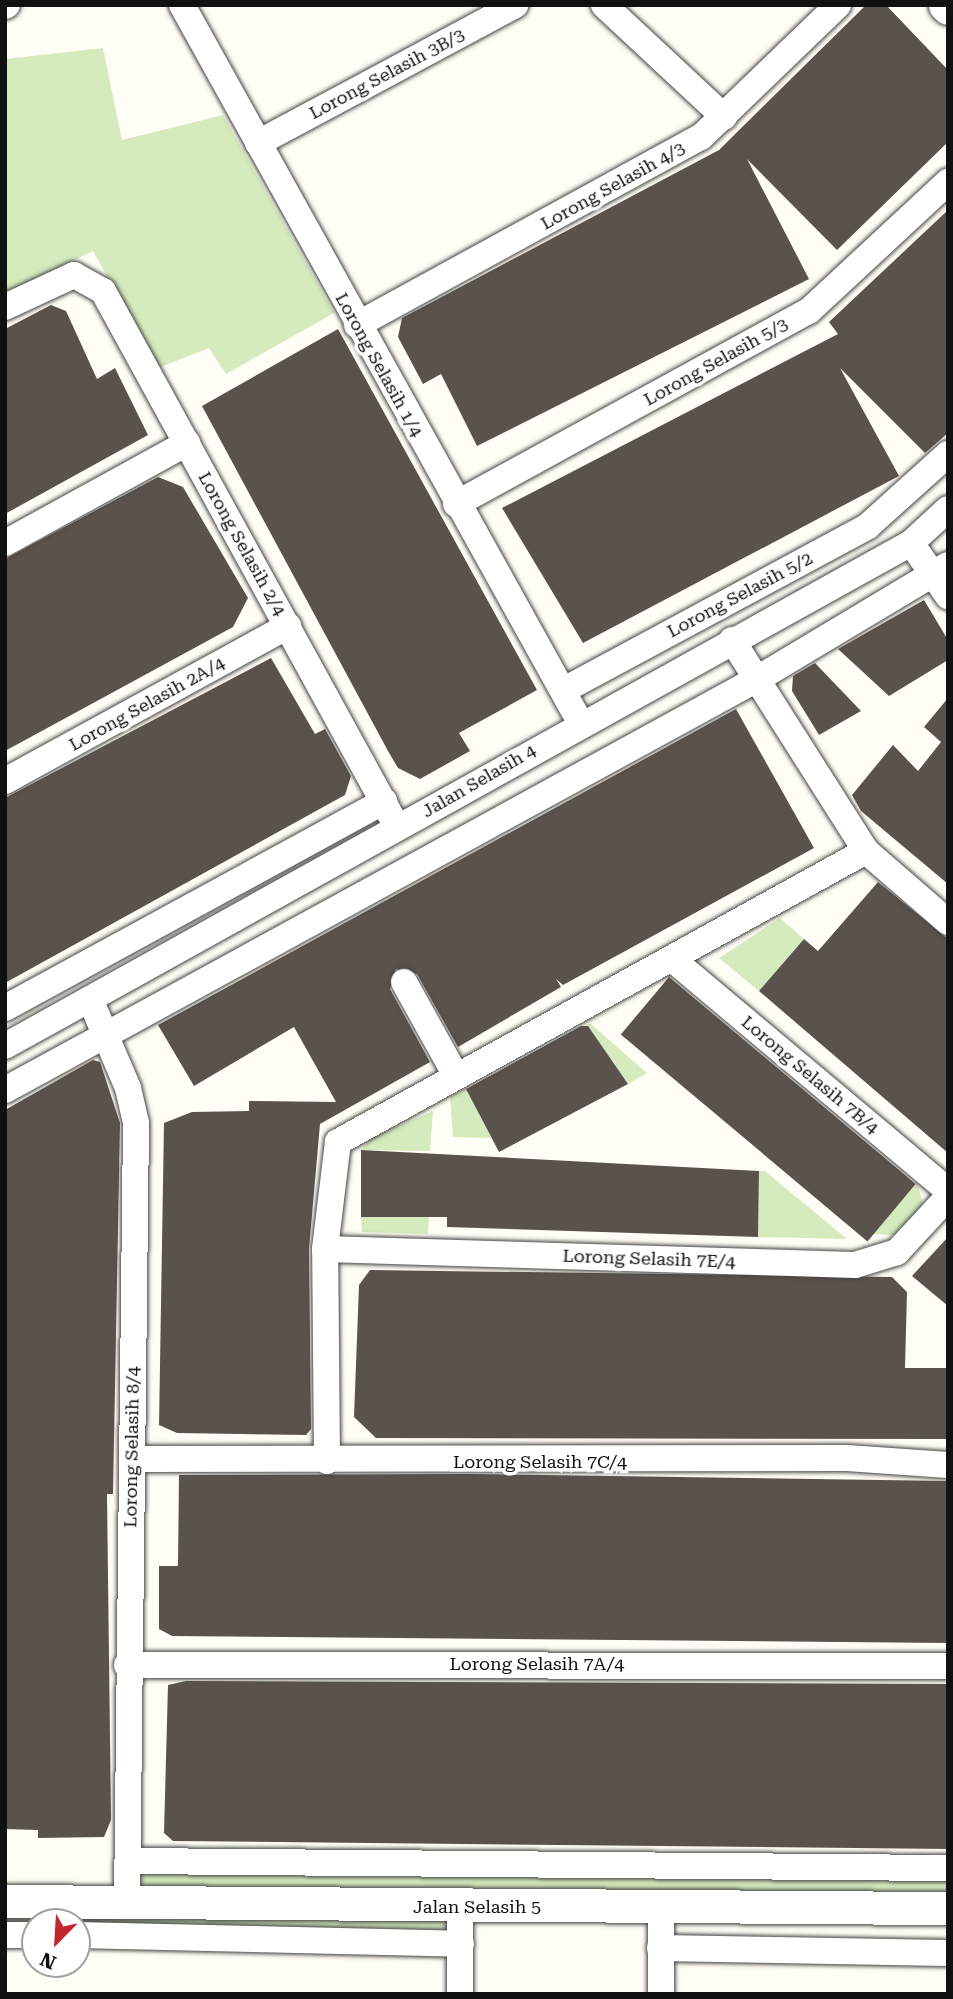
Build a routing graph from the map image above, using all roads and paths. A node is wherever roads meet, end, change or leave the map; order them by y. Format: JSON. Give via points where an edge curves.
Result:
{"nodes":[{"id":1,"x":182,"y":5,"type":"edge"},
{"id":2,"x":515,"y":5,"type":"edge"},
{"id":3,"x":604,"y":5,"type":"edge"},
{"id":4,"x":838,"y":5,"type":"edge"},
{"id":5,"x":724,"y":117,"type":"junction"},
{"id":6,"x":258,"y":143,"type":"junction"},
{"id":7,"x":948,"y":183,"type":"edge"},
{"id":8,"x":5,"y":307,"type":"edge"},
{"id":9,"x":357,"y":325,"type":"junction"},
{"id":10,"x":187,"y":443,"type":"junction"},
{"id":11,"x":948,"y":454,"type":"edge"},
{"id":12,"x":456,"y":504,"type":"junction"},
{"id":13,"x":948,"y":509,"type":"edge"},
{"id":14,"x":5,"y":543,"type":"edge"},
{"id":15,"x":911,"y":543,"type":"junction"},
{"id":16,"x":944,"y":579,"type":"edge"},
{"id":17,"x":288,"y":626,"type":"junction"},
{"id":18,"x":732,"y":640,"type":"junction"},
{"id":19,"x":759,"y":678,"type":"junction"},
{"id":20,"x":564,"y":690,"type":"junction"},
{"id":21,"x":580,"y":722,"type":"junction"},
{"id":22,"x":5,"y":781,"type":"edge"},
{"id":23,"x":384,"y":800,"type":"junction"},
{"id":24,"x":423,"y":814,"type":"junction"},
{"id":25,"x":397,"y":827,"type":"junction"},
{"id":26,"x":443,"y":848,"type":"junction"},
{"id":27,"x":866,"y":851,"type":"junction"},
{"id":28,"x":948,"y":922,"type":"edge"},
{"id":29,"x":672,"y":959,"type":"junction"},
{"id":30,"x":404,"y":982,"type":"dead end"},
{"id":31,"x":90,"y":999,"type":"junction"},
{"id":32,"x":5,"y":1008,"type":"edge"},
{"id":33,"x":108,"y":1036,"type":"junction"},
{"id":34,"x":5,"y":1046,"type":"edge"},
{"id":35,"x":456,"y":1076,"type":"junction"},
{"id":36,"x":5,"y":1090,"type":"edge"},
{"id":37,"x":948,"y":1191,"type":"edge"},
{"id":38,"x":948,"y":1197,"type":"edge"},
{"id":39,"x":325,"y":1249,"type":"junction"},
{"id":40,"x":133,"y":1459,"type":"junction"},
{"id":41,"x":327,"y":1461,"type":"junction"},
{"id":42,"x":948,"y":1465,"type":"edge"},
{"id":43,"x":127,"y":1665,"type":"junction"},
{"id":44,"x":948,"y":1666,"type":"edge"},
{"id":45,"x":128,"y":1861,"type":"junction"},
{"id":46,"x":948,"y":1868,"type":"edge"},
{"id":47,"x":5,"y":1901,"type":"edge"},
{"id":48,"x":127,"y":1904,"type":"junction"},
{"id":49,"x":460,"y":1907,"type":"junction"},
{"id":50,"x":28,"y":1908,"type":"edge"},
{"id":51,"x":948,"y":1908,"type":"edge"},
{"id":52,"x":661,"y":1910,"type":"junction"},
{"id":53,"x":91,"y":1922,"type":"edge"},
{"id":54,"x":91,"y":1925,"type":"edge"},
{"id":55,"x":461,"y":1944,"type":"junction"},
{"id":56,"x":660,"y":1948,"type":"junction"},
{"id":57,"x":948,"y":1953,"type":"edge"},
{"id":58,"x":460,"y":1994,"type":"edge"},
{"id":59,"x":661,"y":1994,"type":"edge"}],
"edges":[{"from":1,"to":6,"type":"street","name":"Lorong Selasih 1/4"},
{"from":2,"to":6,"type":"street","name":"Lorong Selasih 3B/3"},
{"from":3,"to":5,"type":"street"},
{"from":4,"to":5,"type":"street","name":"Lorong Selasih 4/3"},
{"from":5,"to":9,"type":"street","name":"Lorong Selasih 4/3","via":[[701,137]]},
{"from":6,"to":9,"type":"street","name":"Lorong Selasih 1/4"},
{"from":7,"to":12,"type":"street","name":"Lorong Selasih 5/3","via":[[809,312]]},
{"from":8,"to":10,"type":"street","name":"Lorong Selasih 2/4","via":[[74,275],[103,291]]},
{"from":9,"to":12,"type":"street","name":"Lorong Selasih 1/4"},
{"from":10,"to":14,"type":"street"},
{"from":10,"to":17,"type":"street","name":"Lorong Selasih 2/4"},
{"from":11,"to":20,"type":"street","name":"Lorong Selasih 5/2","via":[[868,526]]},
{"from":12,"to":20,"type":"street","name":"Lorong Selasih 1/4"},
{"from":13,"to":15,"type":"street","name":"Jalan Selasih 4"},
{"from":15,"to":16,"type":"street"},
{"from":15,"to":18,"type":"street","name":"Jalan Selasih 4"},
{"from":16,"to":19,"type":"street"},
{"from":17,"to":22,"type":"street","name":"Lorong Selasih 2A/4"},
{"from":17,"to":23,"type":"street","name":"Lorong Selasih 2/4"},
{"from":18,"to":19,"type":"street"},
{"from":18,"to":21,"type":"street","name":"Jalan Selasih 4"},
{"from":19,"to":26,"type":"street"},
{"from":19,"to":27,"type":"street"},
{"from":20,"to":21,"type":"street","name":"Lorong Selasih 1/4"},
{"from":21,"to":24,"type":"street","name":"Jalan Selasih 4"},
{"from":23,"to":25,"type":"street","name":"Lorong Selasih 2/4"},
{"from":23,"to":32,"type":"street"},
{"from":24,"to":25,"type":"street","name":"Jalan Selasih 4"},
{"from":24,"to":26,"type":"street"},
{"from":25,"to":31,"type":"street","name":"Jalan Selasih 4"},
{"from":26,"to":33,"type":"street"},
{"from":27,"to":28,"type":"street"},
{"from":27,"to":29,"type":"street"},
{"from":29,"to":35,"type":"street"},
{"from":29,"to":37,"type":"street","name":"Lorong Selasih 7B/4"},
{"from":30,"to":35,"type":"street"},
{"from":31,"to":33,"type":"street","name":"Lorong Selasih 8/4"},
{"from":31,"to":34,"type":"street","name":"Jalan Selasih 4"},
{"from":33,"to":36,"type":"street"},
{"from":33,"to":40,"type":"street","name":"Lorong Selasih 8/4","via":[[136,1122]]},
{"from":35,"to":39,"type":"street","via":[[338,1142]]},
{"from":38,"to":39,"type":"street","name":"Lorong Selasih 7E/4","via":[[897,1252],[855,1265]]},
{"from":39,"to":41,"type":"street"},
{"from":40,"to":41,"type":"street","name":"Lorong Selasih 7C/4"},
{"from":40,"to":43,"type":"street","name":"Lorong Selasih 8/4"},
{"from":41,"to":42,"type":"street","name":"Lorong Selasih 7C/4","via":[[847,1458]]},
{"from":43,"to":44,"type":"street","name":"Lorong Selasih 7A/4"},
{"from":43,"to":45,"type":"street","name":"Lorong Selasih 8/4"},
{"from":45,"to":46,"type":"street"},
{"from":45,"to":48,"type":"street","name":"Lorong Selasih 8/4"},
{"from":47,"to":50,"type":"street","name":"Jalan Selasih 5"},
{"from":48,"to":49,"type":"street","name":"Jalan Selasih 5"},
{"from":48,"to":53,"type":"street","name":"Jalan Selasih 5"},
{"from":49,"to":52,"type":"street","name":"Jalan Selasih 5"},
{"from":49,"to":55,"type":"street"},
{"from":51,"to":52,"type":"street","name":"Jalan Selasih 5"},
{"from":52,"to":56,"type":"street"},
{"from":54,"to":55,"type":"street","name":"Jalan Selasih 5"},
{"from":55,"to":58,"type":"street"},
{"from":56,"to":57,"type":"street"},
{"from":56,"to":59,"type":"street"}]}
